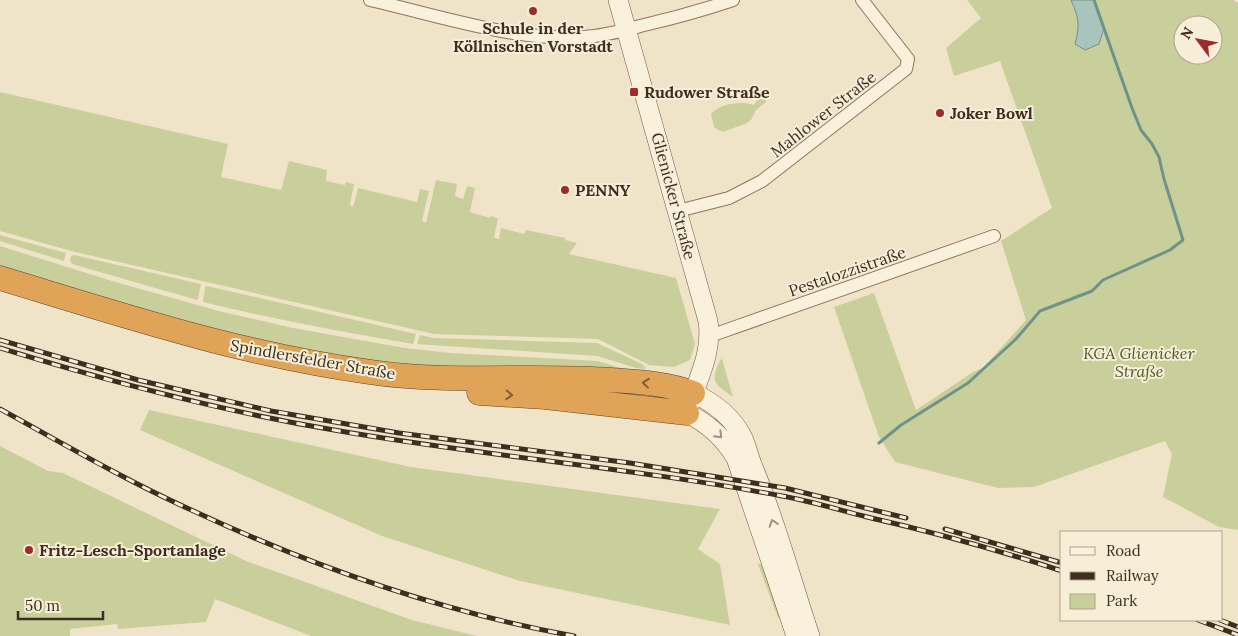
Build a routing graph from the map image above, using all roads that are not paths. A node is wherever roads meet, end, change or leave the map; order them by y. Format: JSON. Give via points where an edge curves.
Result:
{"nodes":[{"id":1,"x":370,"y":0,"type":"edge"},
{"id":2,"x":618,"y":0,"type":"edge"},
{"id":3,"x":733,"y":0,"type":"edge"},
{"id":4,"x":862,"y":0,"type":"edge"},
{"id":5,"x":626,"y":30,"type":"junction"},
{"id":6,"x":678,"y":211,"type":"junction"},
{"id":7,"x":994,"y":236,"type":"dead end"},
{"id":8,"x":0,"y":278,"type":"edge"},
{"id":9,"x":0,"y":292,"type":"edge"},
{"id":10,"x":710,"y":336,"type":"junction"},
{"id":11,"x":690,"y":403,"type":"junction"},
{"id":12,"x":796,"y":636,"type":"edge"},
{"id":13,"x":810,"y":636,"type":"edge"}],
"edges":[{"from":1,"to":5,"type":"street","via":[[528,35],[586,37]]},
{"from":2,"to":5,"type":"main road","name":"Glienicker Straße"},
{"from":3,"to":5,"type":"street"},
{"from":4,"to":6,"type":"street","name":"Mahlower Straße","via":[[908,59],[906,69],[762,181],[729,198]]},
{"from":5,"to":6,"type":"main road","name":"Glienicker Straße"},
{"from":6,"to":10,"type":"main road","name":"Glienicker Straße"},
{"from":7,"to":10,"type":"street","name":"Pestalozzistraße"},
{"from":11,"to":8,"type":"highway","name":"Spindlersfelder Straße","one_way":true,"via":[[678,388],[648,382],[583,378],[448,379],[370,373],[268,354],[175,331]]},
{"from":9,"to":11,"type":"highway","name":"Spindlersfelder Straße","one_way":true,"via":[[171,344],[360,383],[545,397]]},
{"from":10,"to":11,"type":"main road","name":"Glienicker Straße","via":[[704,366]]},
{"from":11,"to":12,"type":"main road","one_way":true,"via":[[736,458]]},
{"from":13,"to":11,"type":"main road","one_way":true,"via":[[743,438],[711,401]]}]}
